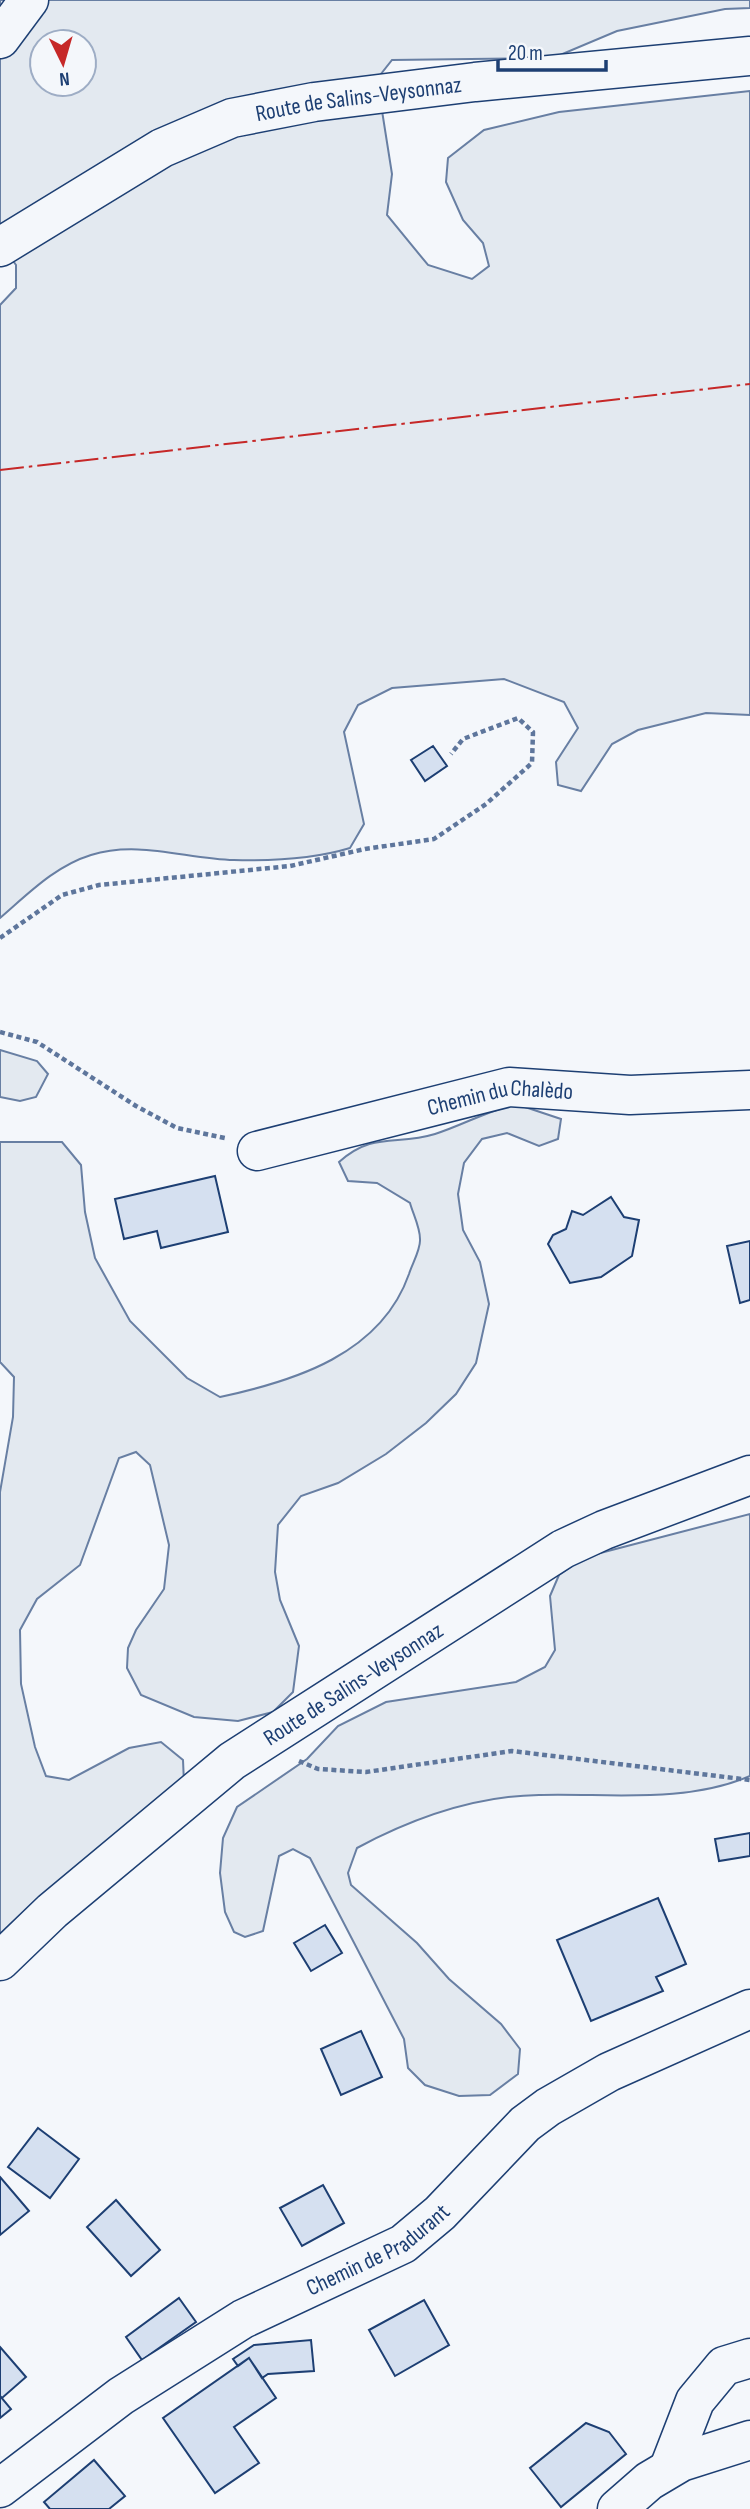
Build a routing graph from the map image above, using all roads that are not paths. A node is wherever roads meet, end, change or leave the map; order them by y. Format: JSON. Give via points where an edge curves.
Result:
{"nodes":[{"id":1,"x":29,"y":0,"type":"edge"},
{"id":2,"x":0,"y":39,"type":"edge"},
{"id":3,"x":750,"y":56,"type":"edge"},
{"id":4,"x":0,"y":247,"type":"edge"},
{"id":5,"x":750,"y":1090,"type":"edge"},
{"id":6,"x":248,"y":1144,"type":"road end"},
{"id":7,"x":750,"y":1475,"type":"edge"},
{"id":8,"x":0,"y":1961,"type":"edge"},
{"id":9,"x":750,"y":2009,"type":"edge"},
{"id":10,"x":750,"y":2358,"type":"edge"},
{"id":11,"x":750,"y":2440,"type":"edge"},
{"id":12,"x":669,"y":2468,"type":"junction"},
{"id":13,"x":0,"y":2488,"type":"edge"},
{"id":14,"x":617,"y":2509,"type":"edge"}],
"edges":[{"from":1,"to":2,"type":"street"},
{"from":3,"to":4,"type":"street","name":"Route de Salins-Veysonnaz","via":[[475,82],[314,102],[232,118],[162,148]]},
{"from":5,"to":6,"type":"street","name":"Chemin du Chalèdo","via":[[630,1095],[509,1087]]},
{"from":7,"to":8,"type":"street","name":"Route de Salins-Veysonnaz","via":[[562,1549],[265,1741],[222,1770],[52,1911]]},
{"from":9,"to":13,"type":"street","name":"Chemin de Pradurant","via":[[609,2072],[548,2107],[402,2244],[243,2319],[112,2402]]},
{"from":10,"to":12,"type":"street","via":[[724,2366],[695,2401]]},
{"from":11,"to":12,"type":"street"},
{"from":12,"to":14,"type":"street"}]}
